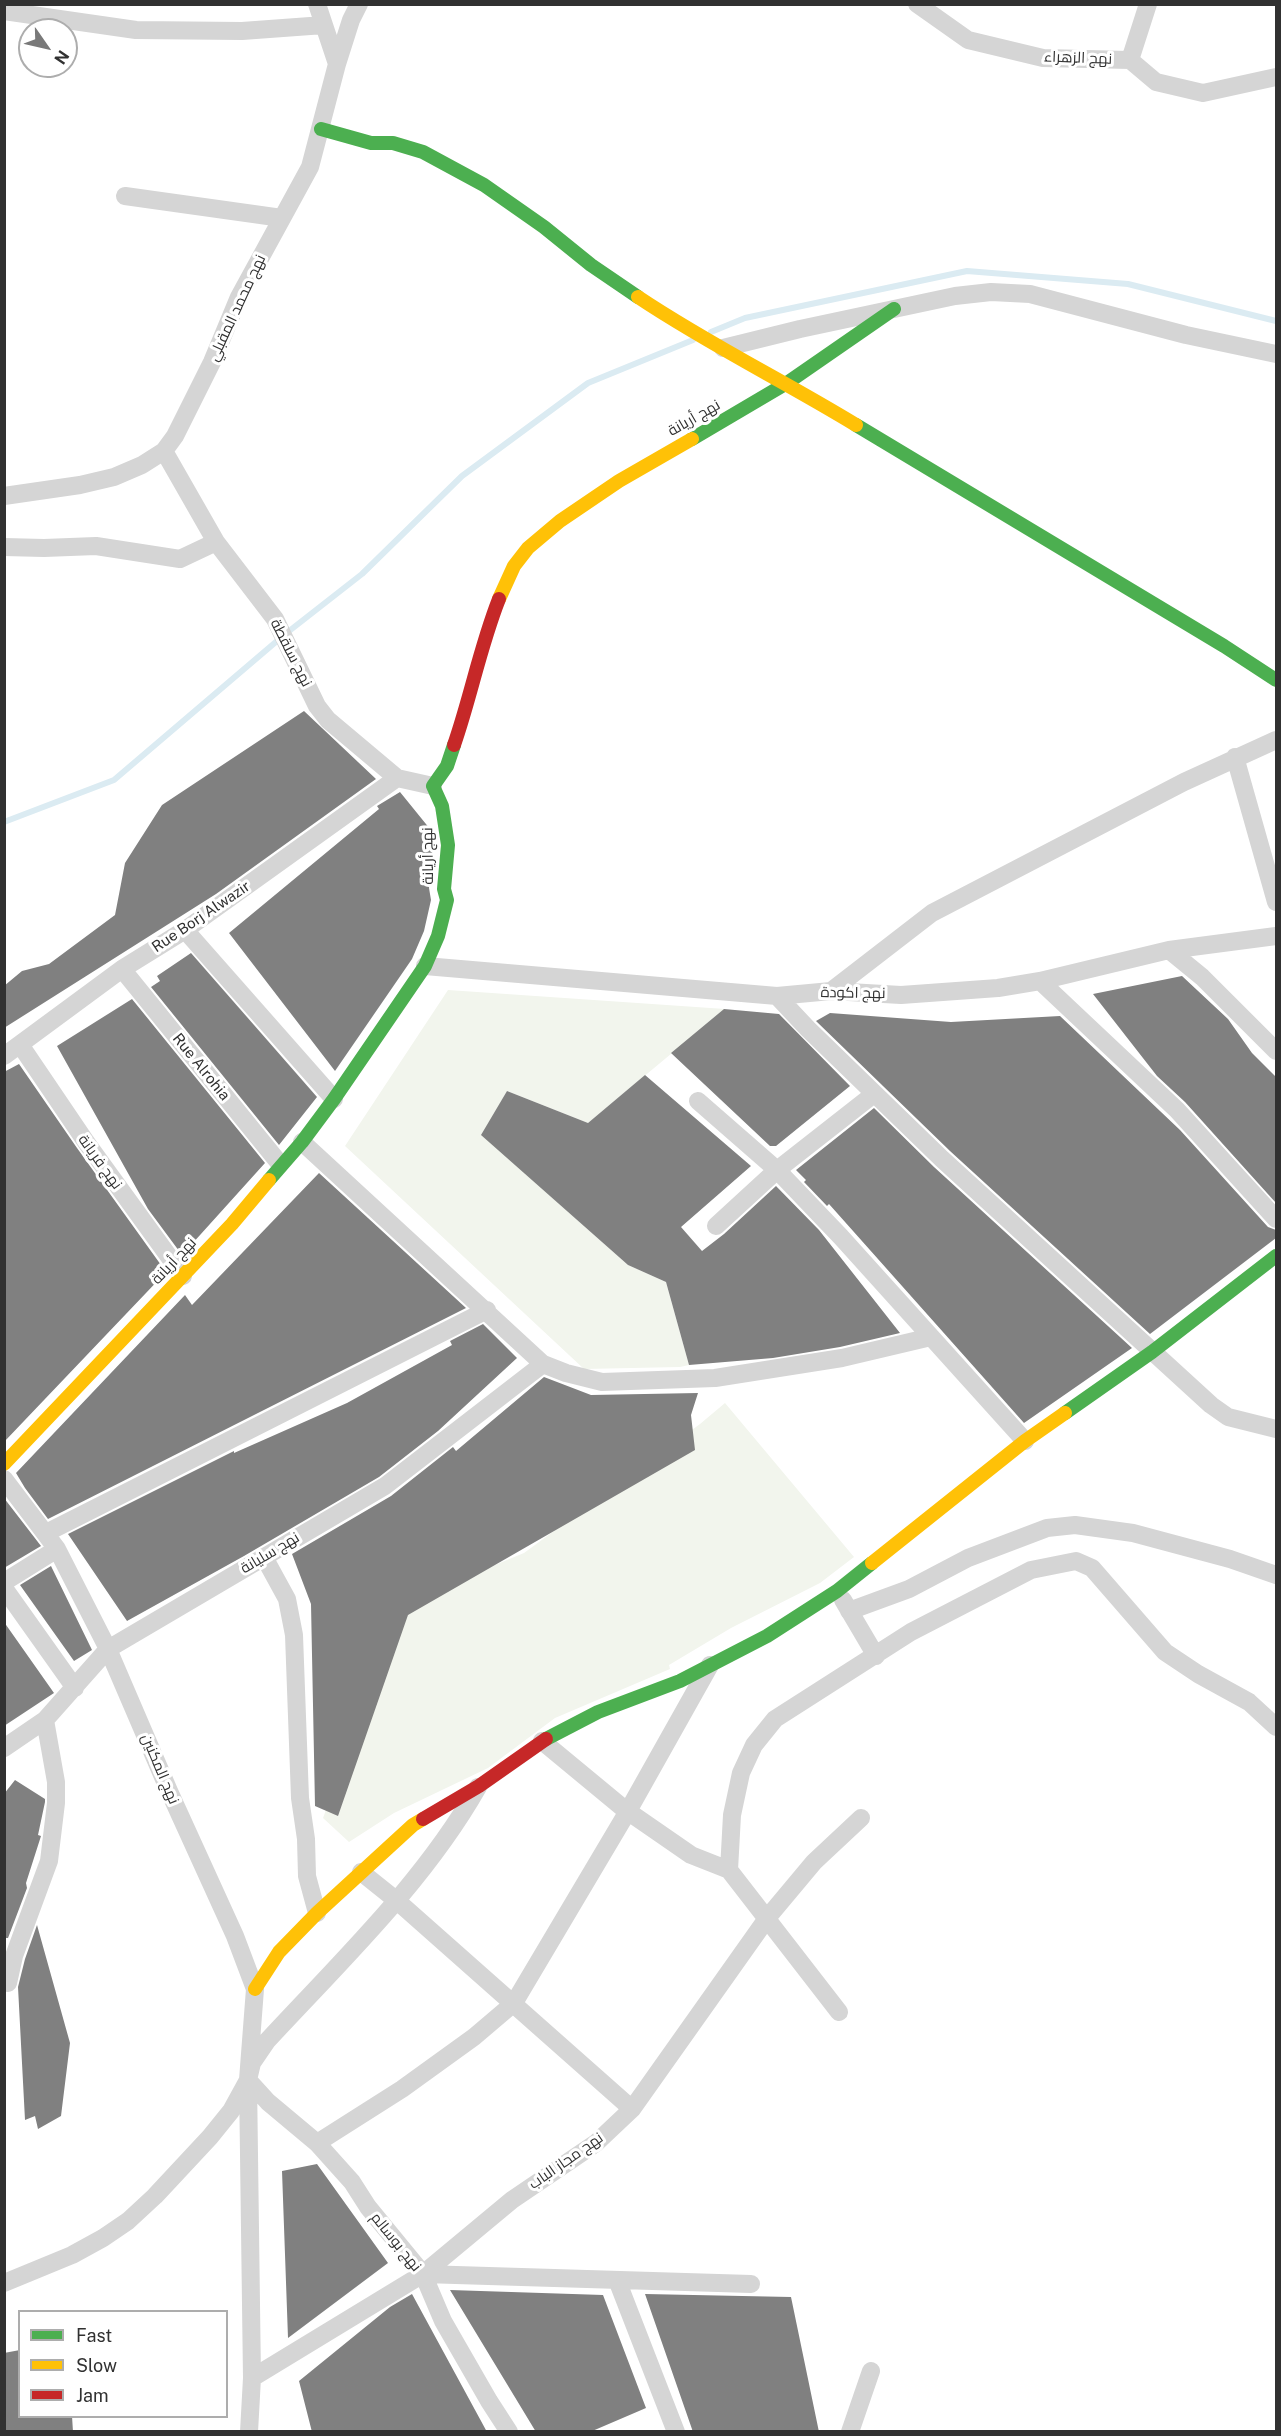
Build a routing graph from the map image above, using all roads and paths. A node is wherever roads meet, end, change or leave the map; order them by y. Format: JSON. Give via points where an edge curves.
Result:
{"nodes":[{"id":1,"x":317,"y":4,"type":"edge"},
{"id":2,"x":358,"y":4,"type":"edge"},
{"id":3,"x":917,"y":4,"type":"edge"},
{"id":4,"x":1148,"y":4,"type":"edge"},
{"id":5,"x":4,"y":11,"type":"edge"},
{"id":6,"x":324,"y":26,"type":"junction"},
{"id":7,"x":1130,"y":60,"type":"junction"},
{"id":8,"x":337,"y":64,"type":"junction"},
{"id":9,"x":1276,"y":76,"type":"edge"},
{"id":10,"x":321,"y":129,"type":"junction"},
{"id":11,"x":125,"y":196,"type":"dead end"},
{"id":12,"x":282,"y":218,"type":"junction"},
{"id":13,"x":894,"y":309,"type":"junction"},
{"id":14,"x":723,"y":348,"type":"junction"},
{"id":15,"x":1276,"y":354,"type":"edge"},
{"id":16,"x":787,"y":383,"type":"junction"},
{"id":17,"x":164,"y":451,"type":"junction"},
{"id":18,"x":4,"y":496,"type":"edge"},
{"id":19,"x":216,"y":542,"type":"junction"},
{"id":20,"x":4,"y":547,"type":"edge"},
{"id":21,"x":1276,"y":680,"type":"edge"},
{"id":22,"x":1276,"y":740,"type":"edge"},
{"id":23,"x":1235,"y":757,"type":"junction"},
{"id":24,"x":398,"y":778,"type":"junction"},
{"id":25,"x":433,"y":786,"type":"junction"},
{"id":26,"x":1276,"y":902,"type":"edge"},
{"id":27,"x":184,"y":930,"type":"junction"},
{"id":28,"x":1276,"y":936,"type":"edge"},
{"id":29,"x":1169,"y":950,"type":"junction"},
{"id":30,"x":425,"y":966,"type":"junction"},
{"id":31,"x":122,"y":969,"type":"junction"},
{"id":32,"x":1040,"y":981,"type":"junction"},
{"id":33,"x":831,"y":991,"type":"junction"},
{"id":34,"x":777,"y":996,"type":"junction"},
{"id":35,"x":21,"y":1046,"type":"junction"},
{"id":36,"x":1276,"y":1051,"type":"edge"},
{"id":37,"x":4,"y":1056,"type":"edge"},
{"id":38,"x":874,"y":1094,"type":"junction"},
{"id":39,"x":334,"y":1099,"type":"junction"},
{"id":40,"x":698,"y":1101,"type":"dead end"},
{"id":41,"x":302,"y":1142,"type":"junction"},
{"id":42,"x":280,"y":1164,"type":"junction"},
{"id":43,"x":777,"y":1170,"type":"junction"},
{"id":44,"x":1276,"y":1219,"type":"edge"},
{"id":45,"x":716,"y":1226,"type":"dead end"},
{"id":46,"x":1276,"y":1256,"type":"edge"},
{"id":47,"x":183,"y":1276,"type":"junction"},
{"id":48,"x":487,"y":1310,"type":"junction"},
{"id":49,"x":931,"y":1337,"type":"junction"},
{"id":50,"x":1152,"y":1352,"type":"junction"},
{"id":51,"x":543,"y":1364,"type":"junction"},
{"id":52,"x":1276,"y":1429,"type":"edge"},
{"id":53,"x":1025,"y":1442,"type":"junction"},
{"id":54,"x":4,"y":1464,"type":"edge"},
{"id":55,"x":4,"y":1479,"type":"edge"},
{"id":56,"x":46,"y":1533,"type":"junction"},
{"id":57,"x":57,"y":1550,"type":"junction"},
{"id":58,"x":264,"y":1557,"type":"junction"},
{"id":59,"x":1276,"y":1575,"type":"edge"},
{"id":60,"x":4,"y":1582,"type":"edge"},
{"id":61,"x":4,"y":1588,"type":"edge"},
{"id":62,"x":837,"y":1591,"type":"junction"},
{"id":63,"x":849,"y":1611,"type":"junction"},
{"id":64,"x":108,"y":1649,"type":"junction"},
{"id":65,"x":876,"y":1656,"type":"junction"},
{"id":66,"x":710,"y":1665,"type":"junction"},
{"id":67,"x":75,"y":1688,"type":"junction"},
{"id":68,"x":45,"y":1720,"type":"junction"},
{"id":69,"x":1276,"y":1727,"type":"edge"},
{"id":70,"x":542,"y":1741,"type":"junction"},
{"id":71,"x":11,"y":1744,"type":"edge"},
{"id":72,"x":4,"y":1763,"type":"edge"},
{"id":73,"x":479,"y":1786,"type":"junction"},
{"id":74,"x":628,"y":1811,"type":"junction"},
{"id":75,"x":861,"y":1818,"type":"dead end"},
{"id":76,"x":729,"y":1870,"type":"junction"},
{"id":77,"x":361,"y":1872,"type":"junction"},
{"id":78,"x":396,"y":1900,"type":"junction"},
{"id":79,"x":317,"y":1913,"type":"junction"},
{"id":80,"x":768,"y":1917,"type":"junction"},
{"id":81,"x":8,"y":1983,"type":"dead end"},
{"id":82,"x":255,"y":1989,"type":"junction"},
{"id":83,"x":514,"y":2003,"type":"junction"},
{"id":84,"x":839,"y":2012,"type":"dead end"},
{"id":85,"x":248,"y":2080,"type":"junction"},
{"id":86,"x":632,"y":2109,"type":"junction"},
{"id":87,"x":317,"y":2143,"type":"junction"},
{"id":88,"x":423,"y":2274,"type":"junction"},
{"id":89,"x":616,"y":2280,"type":"junction"},
{"id":90,"x":4,"y":2283,"type":"edge"},
{"id":91,"x":751,"y":2284,"type":"dead end"},
{"id":92,"x":871,"y":2371,"type":"dead end"},
{"id":93,"x":252,"y":2378,"type":"junction"},
{"id":94,"x":673,"y":2431,"type":"edge"},
{"id":95,"x":249,"y":2432,"type":"edge"},
{"id":96,"x":509,"y":2432,"type":"edge"},
{"id":97,"x":850,"y":2432,"type":"edge"}],
"edges":[{"from":1,"to":6,"type":"street"},
{"from":2,"to":8,"type":"street","name":"نهج محمد المقبلي"},
{"from":3,"to":7,"type":"street","name":"نهج الزهراء","via":[[968,40],[999,49],[1043,58]]},
{"from":4,"to":7,"type":"street"},
{"from":5,"to":6,"type":"street","via":[[136,30],[242,31]]},
{"from":6,"to":8,"type":"street"},
{"from":7,"to":9,"type":"street","name":"نهج الزهراء","via":[[1156,82],[1203,93]]},
{"from":8,"to":10,"type":"street","name":"نهج محمد المقبلي"},
{"from":10,"to":12,"type":"street","name":"نهج محمد المقبلي","via":[[310,167]]},
{"from":10,"to":14,"type":"street","via":[[423,152],[484,185],[640,300]]},
{"from":11,"to":12,"type":"street"},
{"from":12,"to":17,"type":"street","name":"نهج محمد المقبلي","via":[[239,297],[189,410]]},
{"from":13,"to":14,"type":"street"},
{"from":13,"to":15,"type":"street","via":[[991,292],[1030,294]]},
{"from":13,"to":16,"type":"street","name":"نهج أريانة"},
{"from":14,"to":16,"type":"street"},
{"from":16,"to":21,"type":"street"},
{"from":16,"to":25,"type":"street","name":"نهج أريانة","via":[[619,481],[528,548],[502,590],[483,639],[468,704],[447,766]]},
{"from":17,"to":18,"type":"street","name":"نهج محمد المقبلي","via":[[114,477]]},
{"from":17,"to":19,"type":"street","name":"نهج سلقطة"},
{"from":19,"to":20,"type":"street","via":[[180,559],[96,546]]},
{"from":19,"to":24,"type":"street","name":"نهج سلقطة","via":[[275,619],[317,706],[328,720]]},
{"from":22,"to":23,"type":"street"},
{"from":23,"to":26,"type":"street"},
{"from":23,"to":33,"type":"street","via":[[932,913]]},
{"from":24,"to":25,"type":"street","name":"نهج سلقطة"},
{"from":24,"to":27,"type":"street","name":"Rue Borj Alwazir"},
{"from":25,"to":30,"type":"street","name":"نهج أريانة","via":[[442,806],[447,845],[447,900]]},
{"from":27,"to":31,"type":"street","name":"Rue Borj Alwazir"},
{"from":27,"to":39,"type":"street"},
{"from":28,"to":29,"type":"street","name":"نهج اكودة"},
{"from":29,"to":32,"type":"street","name":"نهج اكودة"},
{"from":29,"to":36,"type":"street","via":[[1202,977]]},
{"from":30,"to":34,"type":"street","name":"نهج اكودة"},
{"from":30,"to":39,"type":"street","name":"نهج أريانة"},
{"from":31,"to":35,"type":"street","name":"Rue Borj Alwazir"},
{"from":31,"to":42,"type":"street","name":"Rue Alrohia"},
{"from":32,"to":33,"type":"street","name":"نهج اكودة","via":[[954,992]]},
{"from":32,"to":44,"type":"street","via":[[1177,1110]]},
{"from":33,"to":34,"type":"street","name":"نهج اكودة"},
{"from":34,"to":38,"type":"street"},
{"from":35,"to":37,"type":"street","name":"Rue Borj Alwazir"},
{"from":35,"to":47,"type":"street","name":"نهج فريانة"},
{"from":38,"to":43,"type":"street"},
{"from":38,"to":50,"type":"street"},
{"from":39,"to":41,"type":"street","name":"نهج أريانة"},
{"from":40,"to":43,"type":"street"},
{"from":41,"to":42,"type":"street","name":"نهج أريانة"},
{"from":41,"to":48,"type":"street"},
{"from":42,"to":47,"type":"street","name":"نهج أريانة"},
{"from":43,"to":45,"type":"street"},
{"from":43,"to":49,"type":"street"},
{"from":46,"to":50,"type":"street"},
{"from":47,"to":54,"type":"street","name":"نهج أريانة"},
{"from":48,"to":51,"type":"street"},
{"from":48,"to":56,"type":"street"},
{"from":49,"to":51,"type":"street","via":[[842,1358],[715,1378],[602,1382]]},
{"from":49,"to":53,"type":"street"},
{"from":50,"to":52,"type":"street","via":[[1228,1417]]},
{"from":50,"to":53,"type":"street"},
{"from":51,"to":58,"type":"street","name":"نهج سليانة","via":[[385,1486]]},
{"from":53,"to":62,"type":"street"},
{"from":55,"to":56,"type":"street","name":"نهج المكنين"},
{"from":56,"to":57,"type":"street","name":"نهج المكنين"},
{"from":57,"to":60,"type":"street"},
{"from":57,"to":64,"type":"street","name":"نهج المكنين"},
{"from":58,"to":64,"type":"street","name":"نهج سليانة"},
{"from":58,"to":79,"type":"street","via":[[287,1599],[294,1635],[300,1797],[307,1876]]},
{"from":59,"to":63,"type":"street","via":[[1133,1533],[1075,1525],[1047,1528],[968,1558],[909,1589]]},
{"from":61,"to":67,"type":"street"},
{"from":62,"to":63,"type":"street"},
{"from":62,"to":66,"type":"street","via":[[767,1636]]},
{"from":63,"to":65,"type":"street"},
{"from":64,"to":67,"type":"street","name":"نهج سليانة"},
{"from":64,"to":82,"type":"street","name":"نهج المكنين"},
{"from":65,"to":69,"type":"street","via":[[911,1632],[1031,1570],[1076,1561],[1092,1568],[1166,1652],[1250,1702]]},
{"from":65,"to":76,"type":"street","via":[[775,1719],[754,1745],[741,1773],[732,1815]]},
{"from":66,"to":70,"type":"street","via":[[680,1681],[598,1712]]},
{"from":66,"to":74,"type":"street"},
{"from":67,"to":68,"type":"street","name":"نهج سليانة"},
{"from":68,"to":71,"type":"street","name":"نهج سليانة"},
{"from":68,"to":81,"type":"street","via":[[56,1782],[49,1861]]},
{"from":70,"to":73,"type":"street"},
{"from":70,"to":74,"type":"street"},
{"from":71,"to":72,"type":"street"},
{"from":73,"to":77,"type":"street","via":[[413,1825]]},
{"from":73,"to":78,"type":"street","via":[[457,1825]]},
{"from":74,"to":76,"type":"street","via":[[691,1855]]},
{"from":74,"to":83,"type":"street"},
{"from":75,"to":80,"type":"street","name":"نهج مجاز الباب","via":[[814,1862]]},
{"from":76,"to":80,"type":"street"},
{"from":77,"to":78,"type":"street"},
{"from":77,"to":79,"type":"street"},
{"from":78,"to":83,"type":"street"},
{"from":78,"to":85,"type":"street","via":[[267,2041],[252,2062]]},
{"from":79,"to":82,"type":"street","via":[[279,1952]]},
{"from":80,"to":84,"type":"street"},
{"from":80,"to":86,"type":"street","name":"نهج مجاز الباب"},
{"from":82,"to":85,"type":"street","name":"نهج المكنين"},
{"from":83,"to":86,"type":"street"},
{"from":83,"to":87,"type":"street","via":[[474,2037]]},
{"from":85,"to":87,"type":"street","name":"نهج بوسالم"},
{"from":85,"to":90,"type":"street","via":[[210,2137],[128,2221],[72,2256]]},
{"from":85,"to":93,"type":"street","name":"نهج المكنين"},
{"from":86,"to":88,"type":"street","name":"نهج مجاز الباب","via":[[596,2143],[512,2200]]},
{"from":87,"to":88,"type":"street","name":"نهج بوسالم"},
{"from":88,"to":89,"type":"street"},
{"from":88,"to":93,"type":"street","name":"نهج مجاز الباب"},
{"from":88,"to":96,"type":"street","name":"نهج بوسالم","via":[[443,2321]]},
{"from":89,"to":91,"type":"street"},
{"from":89,"to":94,"type":"street"},
{"from":92,"to":97,"type":"street"},
{"from":93,"to":95,"type":"street","name":"نهج المكنين"}]}
